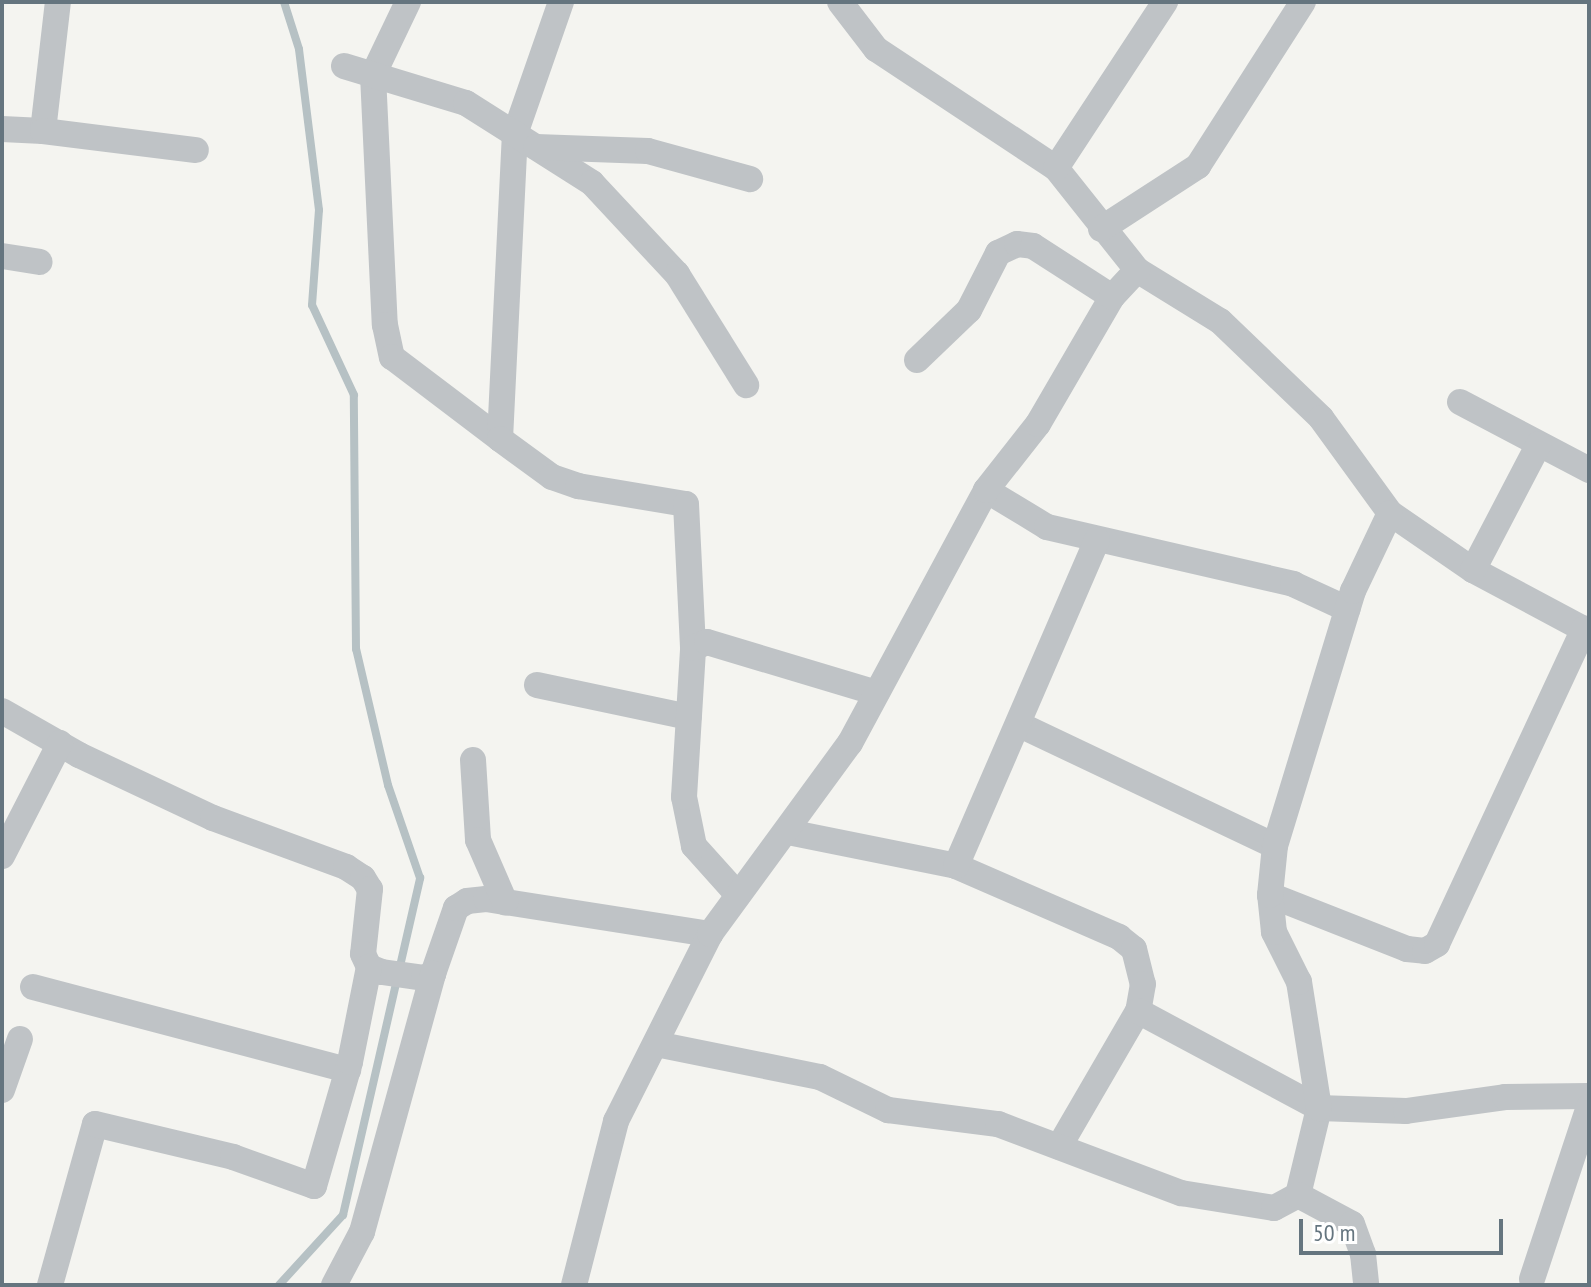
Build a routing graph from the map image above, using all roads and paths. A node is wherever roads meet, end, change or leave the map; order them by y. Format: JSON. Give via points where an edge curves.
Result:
{"nodes":[{"id":1,"x":58,"y":2,"type":"edge"},
{"id":2,"x":408,"y":2,"type":"edge"},
{"id":3,"x":561,"y":2,"type":"edge"},
{"id":4,"x":840,"y":2,"type":"edge"},
{"id":5,"x":1165,"y":2,"type":"edge"},
{"id":6,"x":1303,"y":2,"type":"edge"},
{"id":7,"x":344,"y":66,"type":"dead end"},
{"id":8,"x":373,"y":75,"type":"junction"},
{"id":9,"x":2,"y":129,"type":"edge"},
{"id":10,"x":43,"y":131,"type":"junction"},
{"id":11,"x":525,"y":141,"type":"junction"},
{"id":12,"x":196,"y":150,"type":"dead end"},
{"id":13,"x":1056,"y":168,"type":"junction"},
{"id":14,"x":750,"y":179,"type":"dead end"},
{"id":15,"x":1101,"y":229,"type":"junction"},
{"id":16,"x":2,"y":256,"type":"edge"},
{"id":17,"x":40,"y":262,"type":"dead end"},
{"id":18,"x":1137,"y":270,"type":"junction"},
{"id":19,"x":1112,"y":297,"type":"junction"},
{"id":20,"x":917,"y":360,"type":"dead end"},
{"id":21,"x":746,"y":385,"type":"dead end"},
{"id":22,"x":1460,"y":402,"type":"dead end"},
{"id":23,"x":500,"y":439,"type":"junction"},
{"id":24,"x":1539,"y":444,"type":"junction"},
{"id":25,"x":1589,"y":470,"type":"edge"},
{"id":26,"x":986,"y":490,"type":"junction"},
{"id":27,"x":1390,"y":513,"type":"junction"},
{"id":28,"x":1097,"y":540,"type":"junction"},
{"id":29,"x":1473,"y":570,"type":"junction"},
{"id":30,"x":1347,"y":609,"type":"junction"},
{"id":31,"x":1587,"y":630,"type":"edge"},
{"id":32,"x":693,"y":648,"type":"junction"},
{"id":33,"x":537,"y":685,"type":"dead end"},
{"id":34,"x":877,"y":693,"type":"junction"},
{"id":35,"x":2,"y":711,"type":"edge"},
{"id":36,"x":689,"y":717,"type":"junction"},
{"id":37,"x":1018,"y":724,"type":"junction"},
{"id":38,"x":60,"y":743,"type":"junction"},
{"id":39,"x":473,"y":760,"type":"dead end"},
{"id":40,"x":788,"y":832,"type":"junction"},
{"id":41,"x":1275,"y":846,"type":"junction"},
{"id":42,"x":2,"y":856,"type":"edge"},
{"id":43,"x":956,"y":866,"type":"junction"},
{"id":44,"x":738,"y":895,"type":"junction"},
{"id":45,"x":1270,"y":895,"type":"junction"},
{"id":46,"x":505,"y":902,"type":"junction"},
{"id":47,"x":710,"y":934,"type":"junction"},
{"id":48,"x":398,"y":972,"type":"junction"},
{"id":49,"x":33,"y":987,"type":"dead end"},
{"id":50,"x":1138,"y":1011,"type":"junction"},
{"id":51,"x":20,"y":1039,"type":"dead end"},
{"id":52,"x":656,"y":1044,"type":"junction"},
{"id":53,"x":348,"y":1070,"type":"junction"},
{"id":54,"x":2,"y":1090,"type":"edge"},
{"id":55,"x":1589,"y":1096,"type":"edge"},
{"id":56,"x":1589,"y":1107,"type":"edge"},
{"id":57,"x":1319,"y":1108,"type":"junction"},
{"id":58,"x":1059,"y":1147,"type":"junction"},
{"id":59,"x":1298,"y":1195,"type":"junction"},
{"id":60,"x":1532,"y":1279,"type":"dead end"},
{"id":61,"x":50,"y":1285,"type":"edge"},
{"id":62,"x":334,"y":1285,"type":"edge"},
{"id":63,"x":574,"y":1285,"type":"edge"},
{"id":64,"x":1366,"y":1285,"type":"edge"}],
"edges":[{"from":1,"to":10,"type":"street"},
{"from":2,"to":8,"type":"street"},
{"from":3,"to":11,"type":"street"},
{"from":4,"to":13,"type":"street","via":[[876,49]]},
{"from":5,"to":13,"type":"street"},
{"from":6,"to":15,"type":"street","via":[[1198,166]]},
{"from":7,"to":8,"type":"street"},
{"from":8,"to":11,"type":"street","via":[[466,103]]},
{"from":8,"to":23,"type":"street","via":[[385,325],[392,357]]},
{"from":9,"to":10,"type":"street"},
{"from":10,"to":12,"type":"street"},
{"from":11,"to":14,"type":"street","via":[[648,151]]},
{"from":11,"to":21,"type":"street","via":[[592,183],[677,274]]},
{"from":11,"to":23,"type":"street"},
{"from":13,"to":15,"type":"street"},
{"from":15,"to":18,"type":"street"},
{"from":16,"to":17,"type":"street"},
{"from":18,"to":19,"type":"street"},
{"from":18,"to":27,"type":"street","via":[[1220,321],[1321,418]]},
{"from":19,"to":20,"type":"street","via":[[1033,246],[1017,244],[998,253],[969,310]]},
{"from":19,"to":26,"type":"street","via":[[1038,424]]},
{"from":22,"to":24,"type":"street"},
{"from":23,"to":32,"type":"street","via":[[552,477],[686,504]]},
{"from":24,"to":25,"type":"street"},
{"from":24,"to":29,"type":"street"},
{"from":26,"to":28,"type":"street","via":[[1047,527]]},
{"from":26,"to":34,"type":"street"},
{"from":27,"to":29,"type":"street"},
{"from":27,"to":30,"type":"street"},
{"from":28,"to":30,"type":"street","via":[[1293,584]]},
{"from":28,"to":37,"type":"street"},
{"from":29,"to":31,"type":"street"},
{"from":30,"to":41,"type":"street"},
{"from":31,"to":45,"type":"street","via":[[1437,944],[1425,951],[1407,949]]},
{"from":32,"to":34,"type":"street","via":[[707,642]]},
{"from":32,"to":36,"type":"street"},
{"from":33,"to":36,"type":"street"},
{"from":34,"to":40,"type":"street","via":[[850,743]]},
{"from":35,"to":38,"type":"street"},
{"from":36,"to":44,"type":"street","via":[[684,797],[694,846]]},
{"from":37,"to":41,"type":"street"},
{"from":37,"to":43,"type":"street"},
{"from":38,"to":42,"type":"street"},
{"from":38,"to":48,"type":"street","via":[[213,818],[363,878],[370,889],[363,954]]},
{"from":39,"to":46,"type":"street","via":[[478,840]]},
{"from":40,"to":43,"type":"street"},
{"from":40,"to":44,"type":"street"},
{"from":41,"to":45,"type":"street"},
{"from":43,"to":50,"type":"street","via":[[1119,937],[1134,949],[1139,962],[1143,984]]},
{"from":44,"to":47,"type":"street"},
{"from":45,"to":57,"type":"street","via":[[1274,932],[1299,982]]},
{"from":46,"to":47,"type":"street"},
{"from":46,"to":48,"type":"street","via":[[467,901],[456,908]]},
{"from":47,"to":52,"type":"street"},
{"from":48,"to":53,"type":"street"},
{"from":48,"to":62,"type":"street","via":[[362,1232]]},
{"from":49,"to":53,"type":"street"},
{"from":50,"to":57,"type":"street"},
{"from":50,"to":58,"type":"street"},
{"from":51,"to":54,"type":"street"},
{"from":52,"to":58,"type":"street","via":[[820,1077],[888,1110],[982,1121]]},
{"from":52,"to":63,"type":"street","via":[[616,1121]]},
{"from":53,"to":61,"type":"street","via":[[314,1186],[233,1157],[95,1124]]},
{"from":55,"to":57,"type":"street","via":[[1505,1097],[1406,1111]]},
{"from":56,"to":60,"type":"street"},
{"from":57,"to":59,"type":"street"},
{"from":58,"to":59,"type":"street","via":[[1181,1193],[1274,1208]]},
{"from":59,"to":64,"type":"street","via":[[1352,1224],[1363,1254]]}]}
